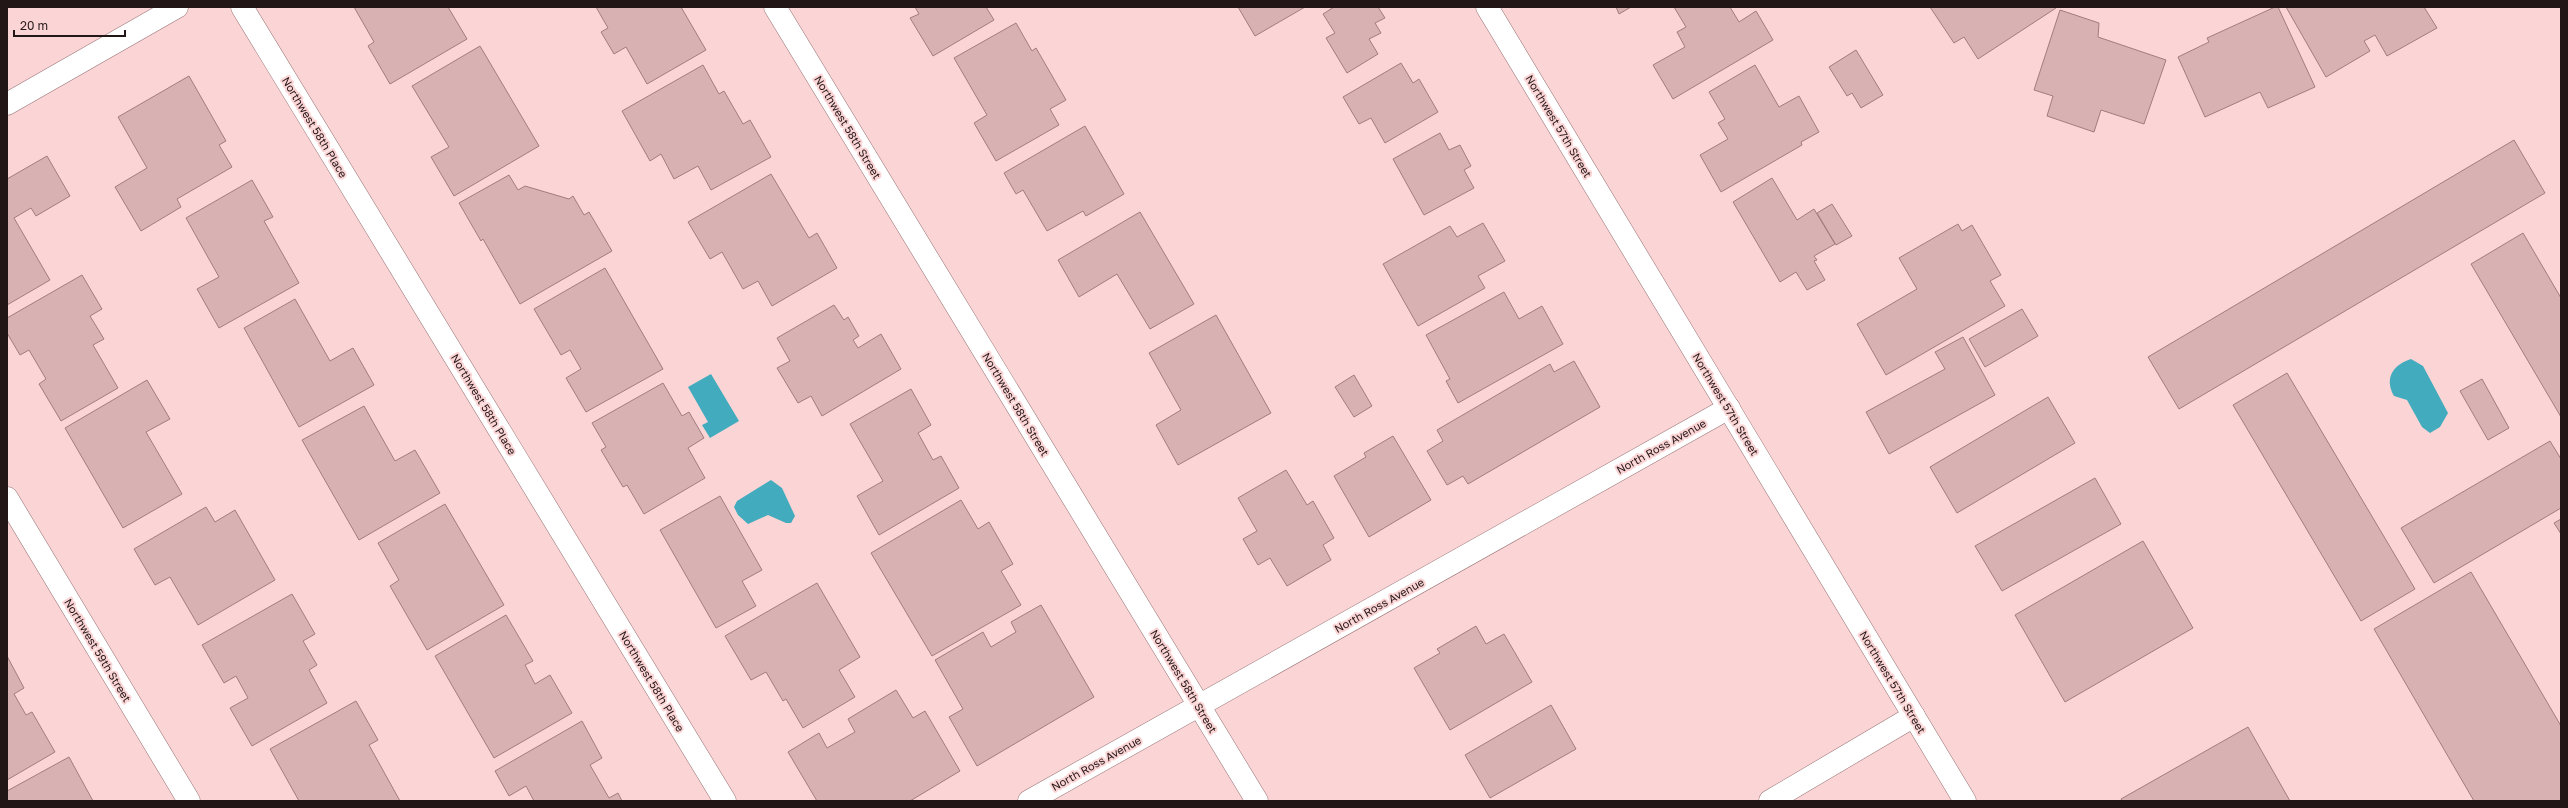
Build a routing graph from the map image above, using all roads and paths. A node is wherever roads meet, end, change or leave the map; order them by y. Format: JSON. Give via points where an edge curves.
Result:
{"nodes":[{"id":1,"x":177,"y":7,"type":"edge"},
{"id":2,"x":242,"y":7,"type":"edge"},
{"id":3,"x":775,"y":7,"type":"edge"},
{"id":4,"x":1487,"y":7,"type":"edge"},
{"id":5,"x":7,"y":104,"type":"edge"},
{"id":6,"x":1729,"y":408,"type":"junction"},
{"id":7,"x":7,"y":498,"type":"edge"},
{"id":8,"x":1199,"y":705,"type":"junction"},
{"id":9,"x":1914,"y":716,"type":"junction"},
{"id":10,"x":189,"y":801,"type":"edge"},
{"id":11,"x":725,"y":801,"type":"edge"},
{"id":12,"x":1029,"y":801,"type":"edge"},
{"id":13,"x":1256,"y":801,"type":"edge"},
{"id":14,"x":1770,"y":801,"type":"edge"},
{"id":15,"x":1965,"y":801,"type":"edge"}],
"edges":[{"from":1,"to":5,"type":"street"},
{"from":2,"to":11,"type":"street","name":"Northwest 58th Place"},
{"from":3,"to":8,"type":"street","name":"Northwest 58th Street"},
{"from":4,"to":6,"type":"street","name":"Northwest 57th Street"},
{"from":6,"to":8,"type":"street","name":"North Ross Avenue"},
{"from":6,"to":9,"type":"street","name":"Northwest 57th Street"},
{"from":7,"to":10,"type":"street","name":"Northwest 59th Street"},
{"from":8,"to":12,"type":"street","name":"North Ross Avenue"},
{"from":8,"to":13,"type":"street","name":"Northwest 58th Street"},
{"from":9,"to":14,"type":"street"},
{"from":9,"to":15,"type":"street","name":"Northwest 57th Street"}]}
